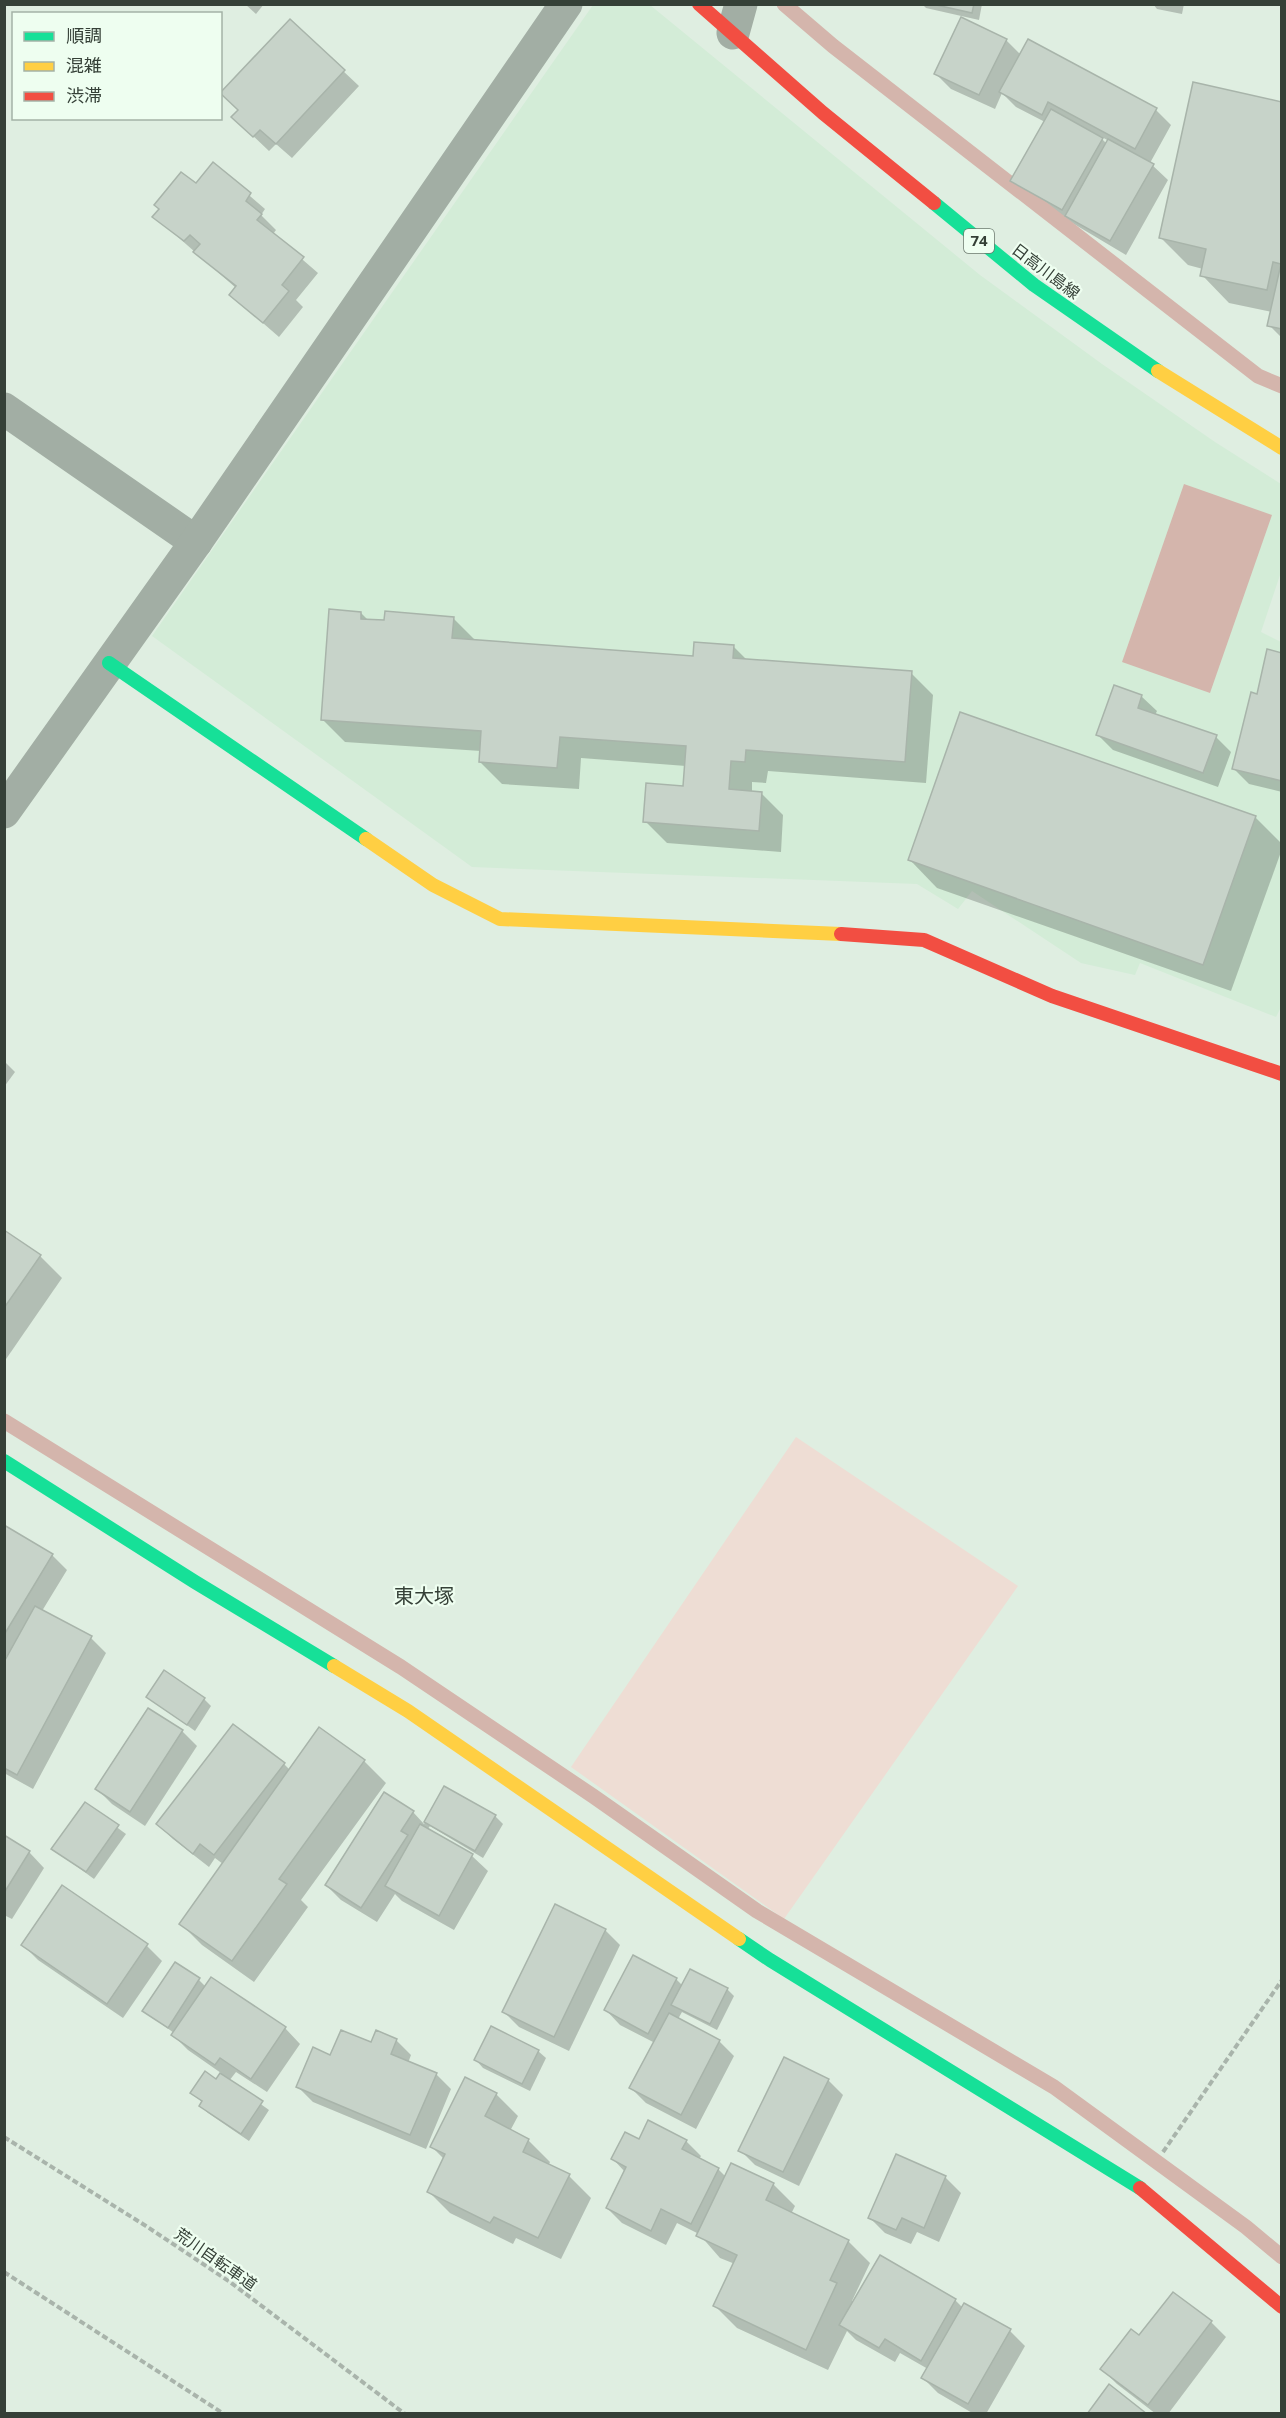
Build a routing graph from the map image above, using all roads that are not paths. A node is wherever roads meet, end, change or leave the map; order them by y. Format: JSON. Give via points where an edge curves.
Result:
{"nodes":[{"id":1,"x":566,"y":4,"type":"edge"},
{"id":2,"x":699,"y":4,"type":"edge"},
{"id":3,"x":737,"y":19,"type":"edge"},
{"id":4,"x":4,"y":409,"type":"edge"},
{"id":5,"x":1281,"y":448,"type":"edge"},
{"id":6,"x":196,"y":542,"type":"junction"},
{"id":7,"x":108,"y":663,"type":"junction"},
{"id":8,"x":4,"y":812,"type":"edge"},
{"id":9,"x":1281,"y":1074,"type":"edge"},
{"id":10,"x":4,"y":1461,"type":"edge"},
{"id":11,"x":1281,"y":2307,"type":"edge"}],
"edges":[{"from":1,"to":6,"type":"street"},
{"from":2,"to":3,"type":"street","name":"日高川島線","number":"74"},
{"from":3,"to":5,"type":"street","name":"日高川島線","number":"74","via":[[823,113],[1034,285],[1180,386]]},
{"from":4,"to":6,"type":"street"},
{"from":6,"to":7,"type":"street"},
{"from":7,"to":8,"type":"street"},
{"from":7,"to":9,"type":"street","via":[[433,885],[500,919],[924,940],[1052,996]]},
{"from":10,"to":11,"type":"street","via":[[408,1711],[770,1960],[1139,2187]]}]}
